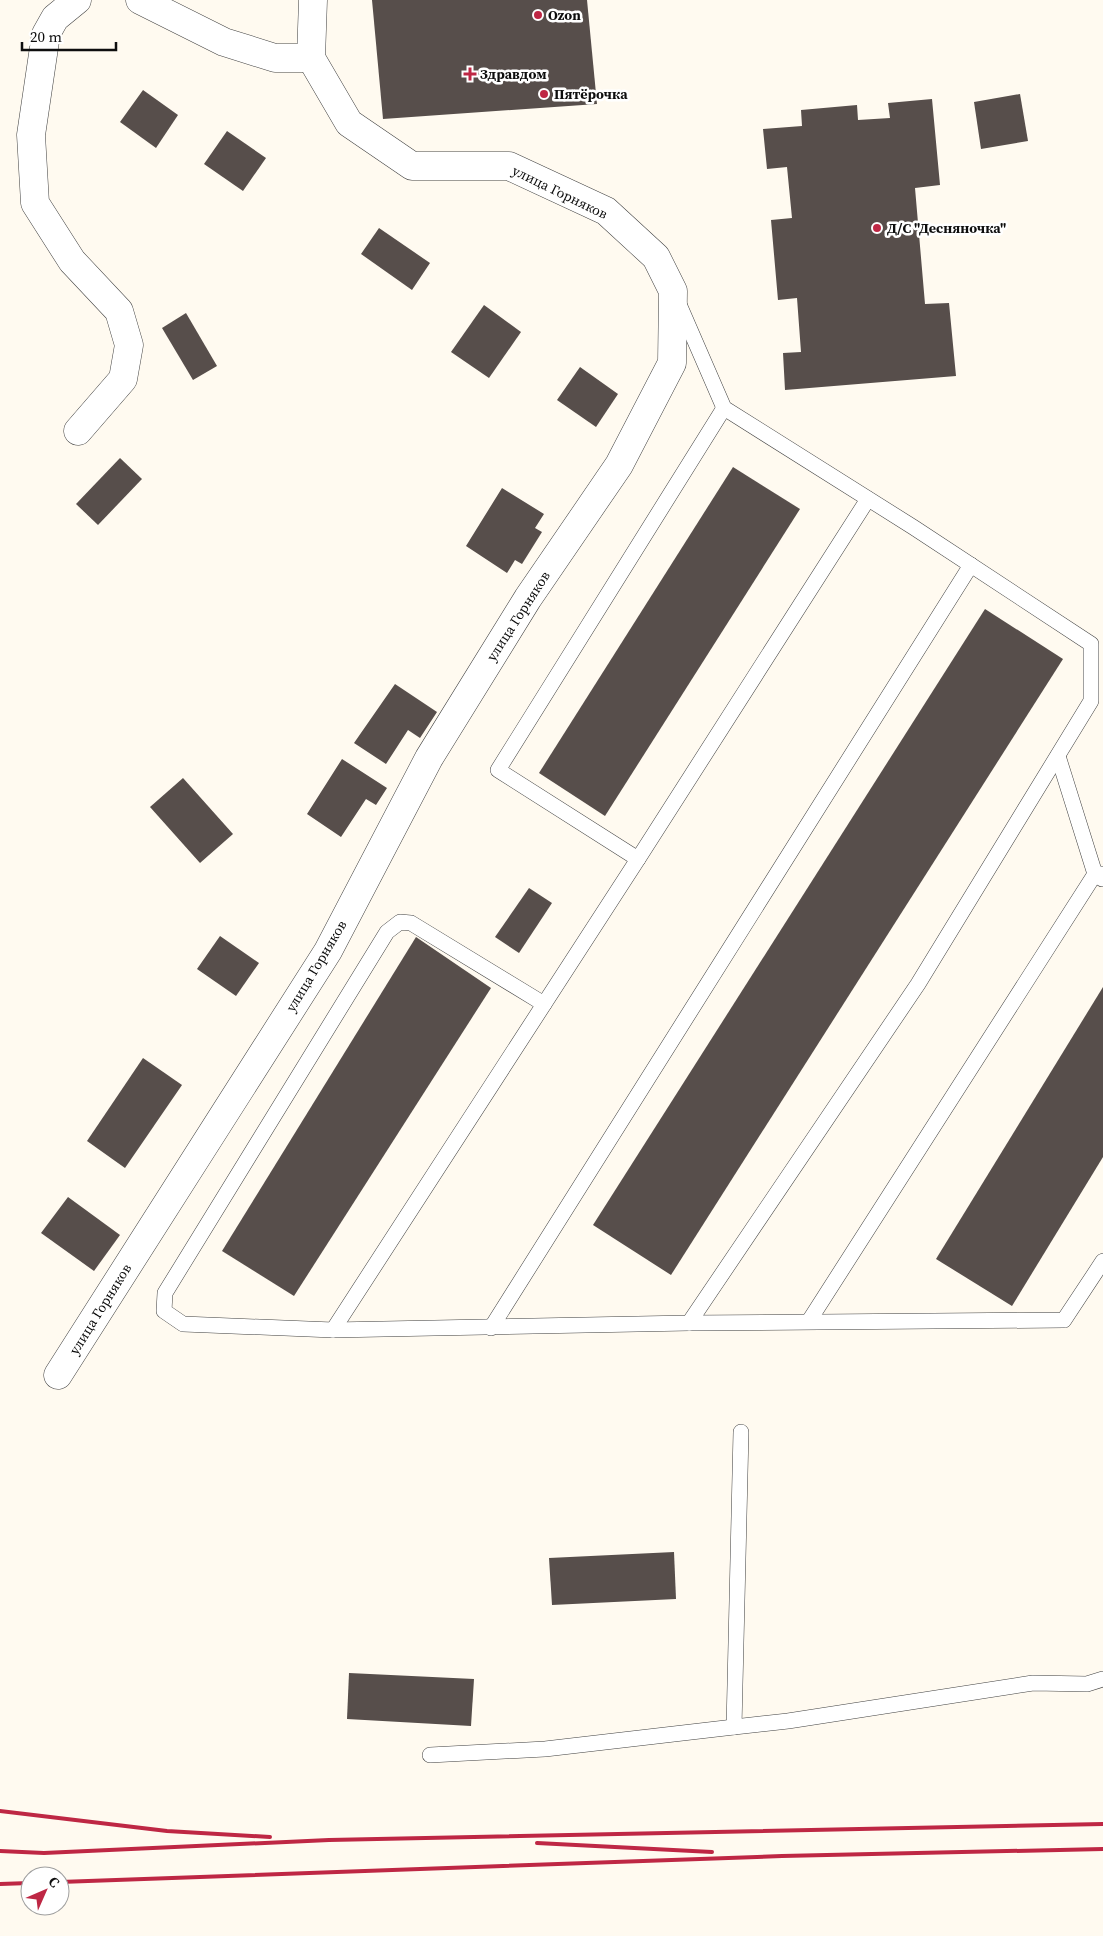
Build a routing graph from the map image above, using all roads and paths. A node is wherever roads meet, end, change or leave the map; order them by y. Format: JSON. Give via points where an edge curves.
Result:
{"nodes":[{"id":1,"x":77,"y":0,"type":"edge"},
{"id":2,"x":140,"y":0,"type":"edge"},
{"id":3,"x":313,"y":0,"type":"edge"},
{"id":4,"x":311,"y":58,"type":"junction"},
{"id":5,"x":673,"y":291,"type":"junction"},
{"id":6,"x":724,"y":408,"type":"junction"},
{"id":7,"x":78,"y":431,"type":"dead end"},
{"id":8,"x":868,"y":499,"type":"junction"},
{"id":9,"x":971,"y":565,"type":"junction"},
{"id":10,"x":1058,"y":756,"type":"junction"},
{"id":11,"x":638,"y":859,"type":"junction"},
{"id":12,"x":1100,"y":876,"type":"edge"},
{"id":13,"x":544,"y":1004,"type":"junction"},
{"id":14,"x":1103,"y":1261,"type":"edge"},
{"id":15,"x":809,"y":1321,"type":"junction"},
{"id":16,"x":689,"y":1323,"type":"junction"},
{"id":17,"x":491,"y":1328,"type":"junction"},
{"id":18,"x":332,"y":1330,"type":"junction"},
{"id":19,"x":58,"y":1375,"type":"dead end"},
{"id":20,"x":741,"y":1432,"type":"dead end"},
{"id":21,"x":1103,"y":1678,"type":"edge"},
{"id":22,"x":734,"y":1727,"type":"junction"},
{"id":23,"x":430,"y":1755,"type":"dead end"}],
"edges":[{"from":1,"to":7,"type":"street","via":[[55,18],[46,34],[31,135],[35,203],[72,261],[120,311],[129,345],[123,379]]},
{"from":2,"to":4,"type":"street","via":[[224,42],[275,58]]},
{"from":3,"to":4,"type":"street"},
{"from":4,"to":5,"type":"street","name":"улица Горняков","via":[[349,123],[412,166],[508,166],[606,211],[656,257]]},
{"from":5,"to":6,"type":"lane"},
{"from":5,"to":19,"type":"street","name":"улица Горняков","via":[[672,363],[619,466],[528,598],[439,742],[328,951]]},
{"from":6,"to":8,"type":"lane"},
{"from":6,"to":11,"type":"lane","via":[[498,770]]},
{"from":8,"to":9,"type":"lane"},
{"from":8,"to":11,"type":"lane"},
{"from":9,"to":10,"type":"lane","via":[[1091,644],[1091,702]]},
{"from":9,"to":17,"type":"lane"},
{"from":10,"to":12,"type":"lane"},
{"from":10,"to":16,"type":"lane","via":[[918,984]]},
{"from":11,"to":13,"type":"lane"},
{"from":12,"to":15,"type":"lane"},
{"from":13,"to":18,"type":"lane"},
{"from":13,"to":18,"type":"lane","via":[[411,923],[400,922],[387,932],[165,1293],[164,1311],[183,1324]]},
{"from":14,"to":15,"type":"lane","via":[[1064,1320]]},
{"from":15,"to":16,"type":"lane"},
{"from":16,"to":17,"type":"lane"},
{"from":17,"to":18,"type":"lane"},
{"from":20,"to":22,"type":"lane"},
{"from":21,"to":22,"type":"lane","via":[[1087,1684],[1033,1684]]},
{"from":22,"to":23,"type":"lane","via":[[545,1749]]}]}
